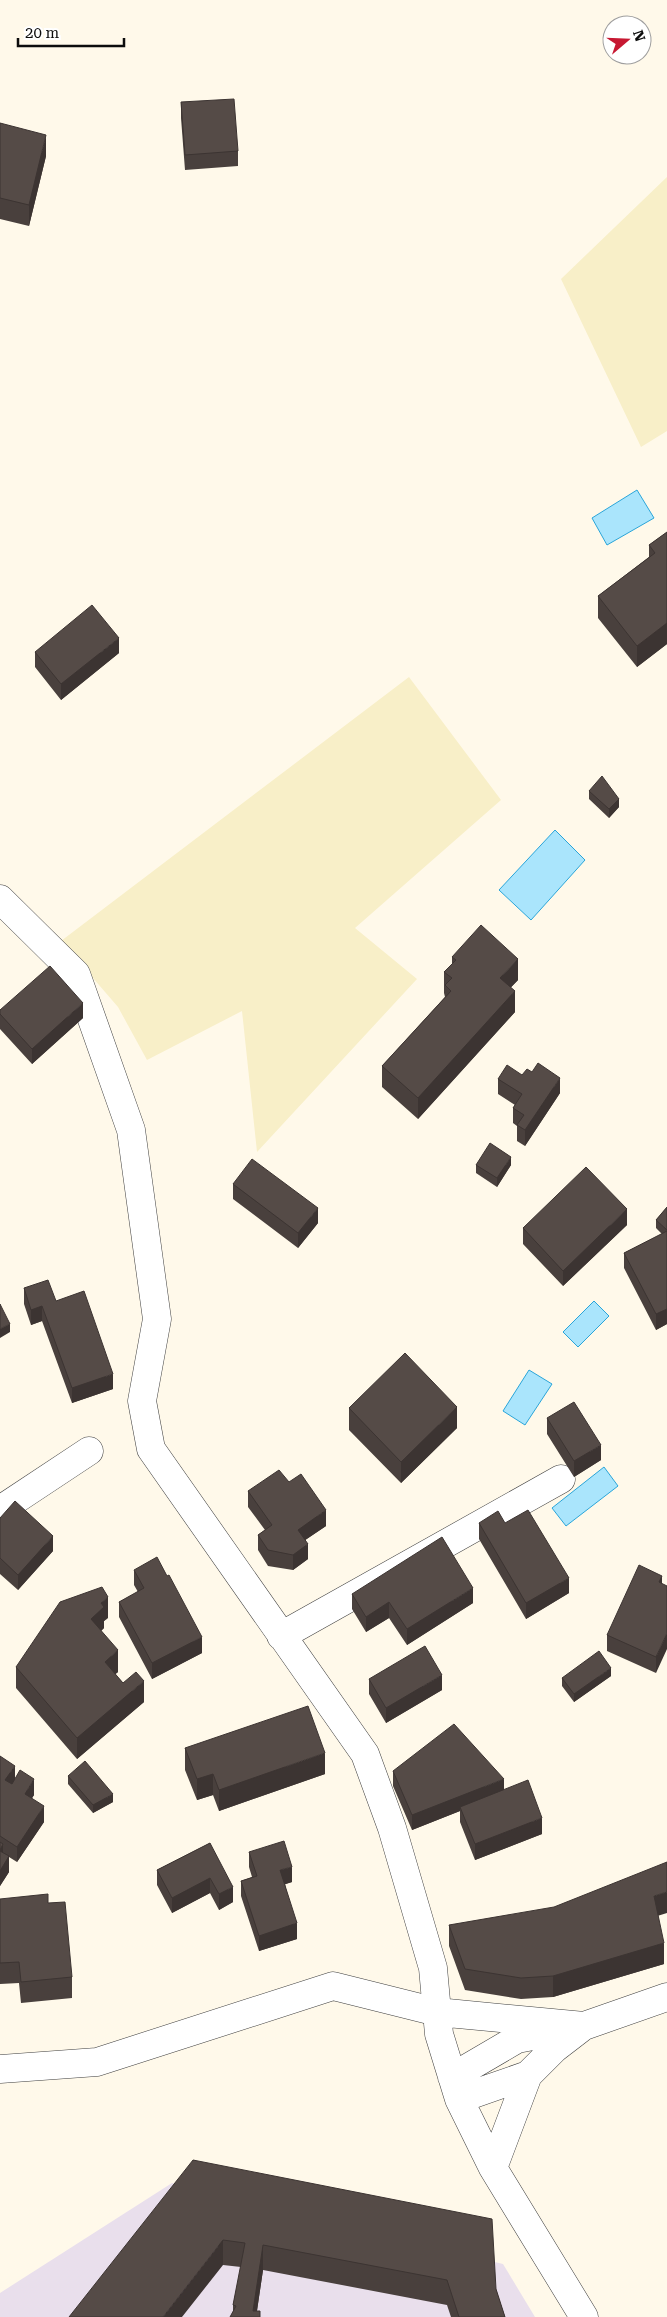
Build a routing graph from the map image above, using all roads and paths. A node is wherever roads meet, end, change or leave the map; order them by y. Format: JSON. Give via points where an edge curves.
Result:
{"nodes":[{"id":1,"x":0,"y":899,"type":"edge"},
{"id":2,"x":90,"y":1451,"type":"dead end"},
{"id":3,"x":561,"y":1479,"type":"dead end"},
{"id":4,"x":0,"y":1513,"type":"edge"},
{"id":5,"x":282,"y":1636,"type":"junction"},
{"id":6,"x":667,"y":1997,"type":"edge"},
{"id":7,"x":437,"y":2012,"type":"junction"},
{"id":8,"x":584,"y":2026,"type":"junction"},
{"id":9,"x":0,"y":2069,"type":"edge"},
{"id":10,"x":528,"y":2075,"type":"junction"},
{"id":11,"x":456,"y":2088,"type":"junction"},
{"id":12,"x":494,"y":2168,"type":"junction"},
{"id":13,"x":584,"y":2317,"type":"edge"}],
"edges":[{"from":1,"to":5,"type":"street","via":[[76,974],[131,1130],[157,1319],[142,1401],[151,1449]]},
{"from":2,"to":4,"type":"street"},
{"from":3,"to":5,"type":"street"},
{"from":5,"to":7,"type":"street","via":[[365,1754],[392,1828],[433,1968]]},
{"from":6,"to":8,"type":"street"},
{"from":7,"to":8,"type":"street"},
{"from":7,"to":9,"type":"street","via":[[333,1986],[97,2062]]},
{"from":7,"to":11,"type":"street","via":[[439,2034]]},
{"from":8,"to":10,"type":"street"},
{"from":8,"to":11,"type":"street","via":[[517,2039]]},
{"from":10,"to":11,"type":"street"},
{"from":10,"to":12,"type":"street"},
{"from":11,"to":12,"type":"street"},
{"from":12,"to":13,"type":"street"}]}
